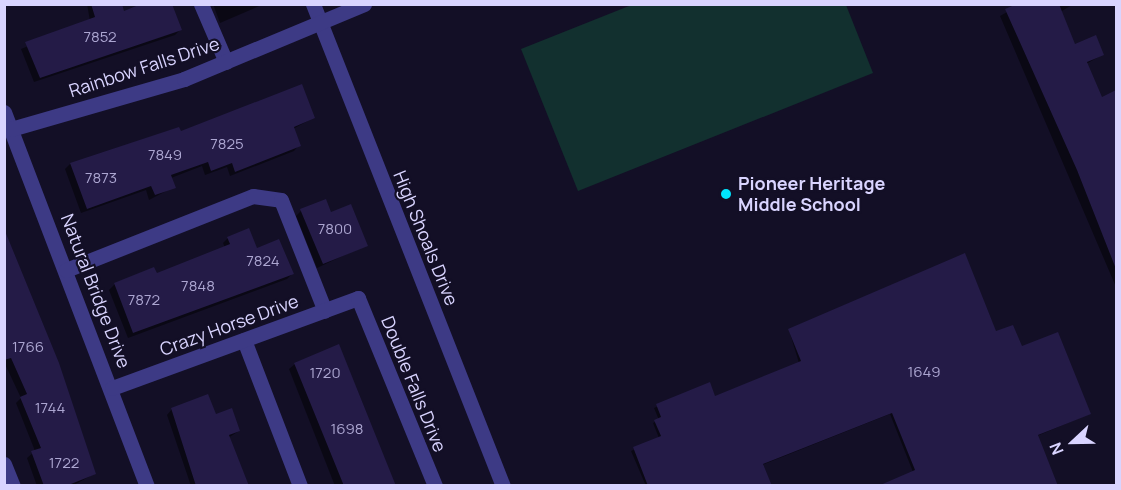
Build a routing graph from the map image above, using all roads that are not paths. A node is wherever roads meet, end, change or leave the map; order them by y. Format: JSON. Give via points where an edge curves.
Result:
{"nodes":[{"id":1,"x":201,"y":4,"type":"edge"},
{"id":2,"x":313,"y":4,"type":"edge"},
{"id":3,"x":364,"y":4,"type":"edge"},
{"id":4,"x":320,"y":24,"type":"junction"},
{"id":5,"x":226,"y":62,"type":"junction"},
{"id":6,"x":4,"y":111,"type":"edge"},
{"id":7,"x":11,"y":129,"type":"junction"},
{"id":8,"x":66,"y":270,"type":"junction"},
{"id":9,"x":358,"y":298,"type":"joint"},
{"id":10,"x":325,"y":310,"type":"junction"},
{"id":11,"x":244,"y":340,"type":"junction"},
{"id":12,"x":112,"y":387,"type":"junction"},
{"id":13,"x":4,"y":464,"type":"edge"},
{"id":14,"x":13,"y":486,"type":"edge"},
{"id":15,"x":147,"y":486,"type":"edge"},
{"id":16,"x":300,"y":486,"type":"edge"},
{"id":17,"x":435,"y":486,"type":"edge"},
{"id":18,"x":503,"y":486,"type":"edge"}],
"edges":[{"from":1,"to":5,"type":"street"},
{"from":2,"to":4,"type":"street","name":"High Shoals Drive"},
{"from":3,"to":4,"type":"street","name":"Rainbow Falls Drive"},
{"from":4,"to":5,"type":"street","name":"Rainbow Falls Drive"},
{"from":4,"to":18,"type":"street","name":"High Shoals Drive"},
{"from":5,"to":7,"type":"street","name":"Rainbow Falls Drive","via":[[184,79]]},
{"from":6,"to":7,"type":"street","name":"Natural Bridge Drive"},
{"from":7,"to":8,"type":"street","name":"Natural Bridge Drive"},
{"from":8,"to":10,"type":"street","via":[[253,196],[280,200]]},
{"from":8,"to":12,"type":"street","name":"Natural Bridge Drive"},
{"from":9,"to":10,"type":"street","name":"Crazy Horse Drive"},
{"from":9,"to":17,"type":"street","name":"Double Falls Drive"},
{"from":10,"to":11,"type":"street","name":"Crazy Horse Drive"},
{"from":11,"to":12,"type":"street","name":"Crazy Horse Drive"},
{"from":11,"to":16,"type":"street"},
{"from":12,"to":15,"type":"street","name":"Natural Bridge Drive"},
{"from":13,"to":14,"type":"street"}]}
